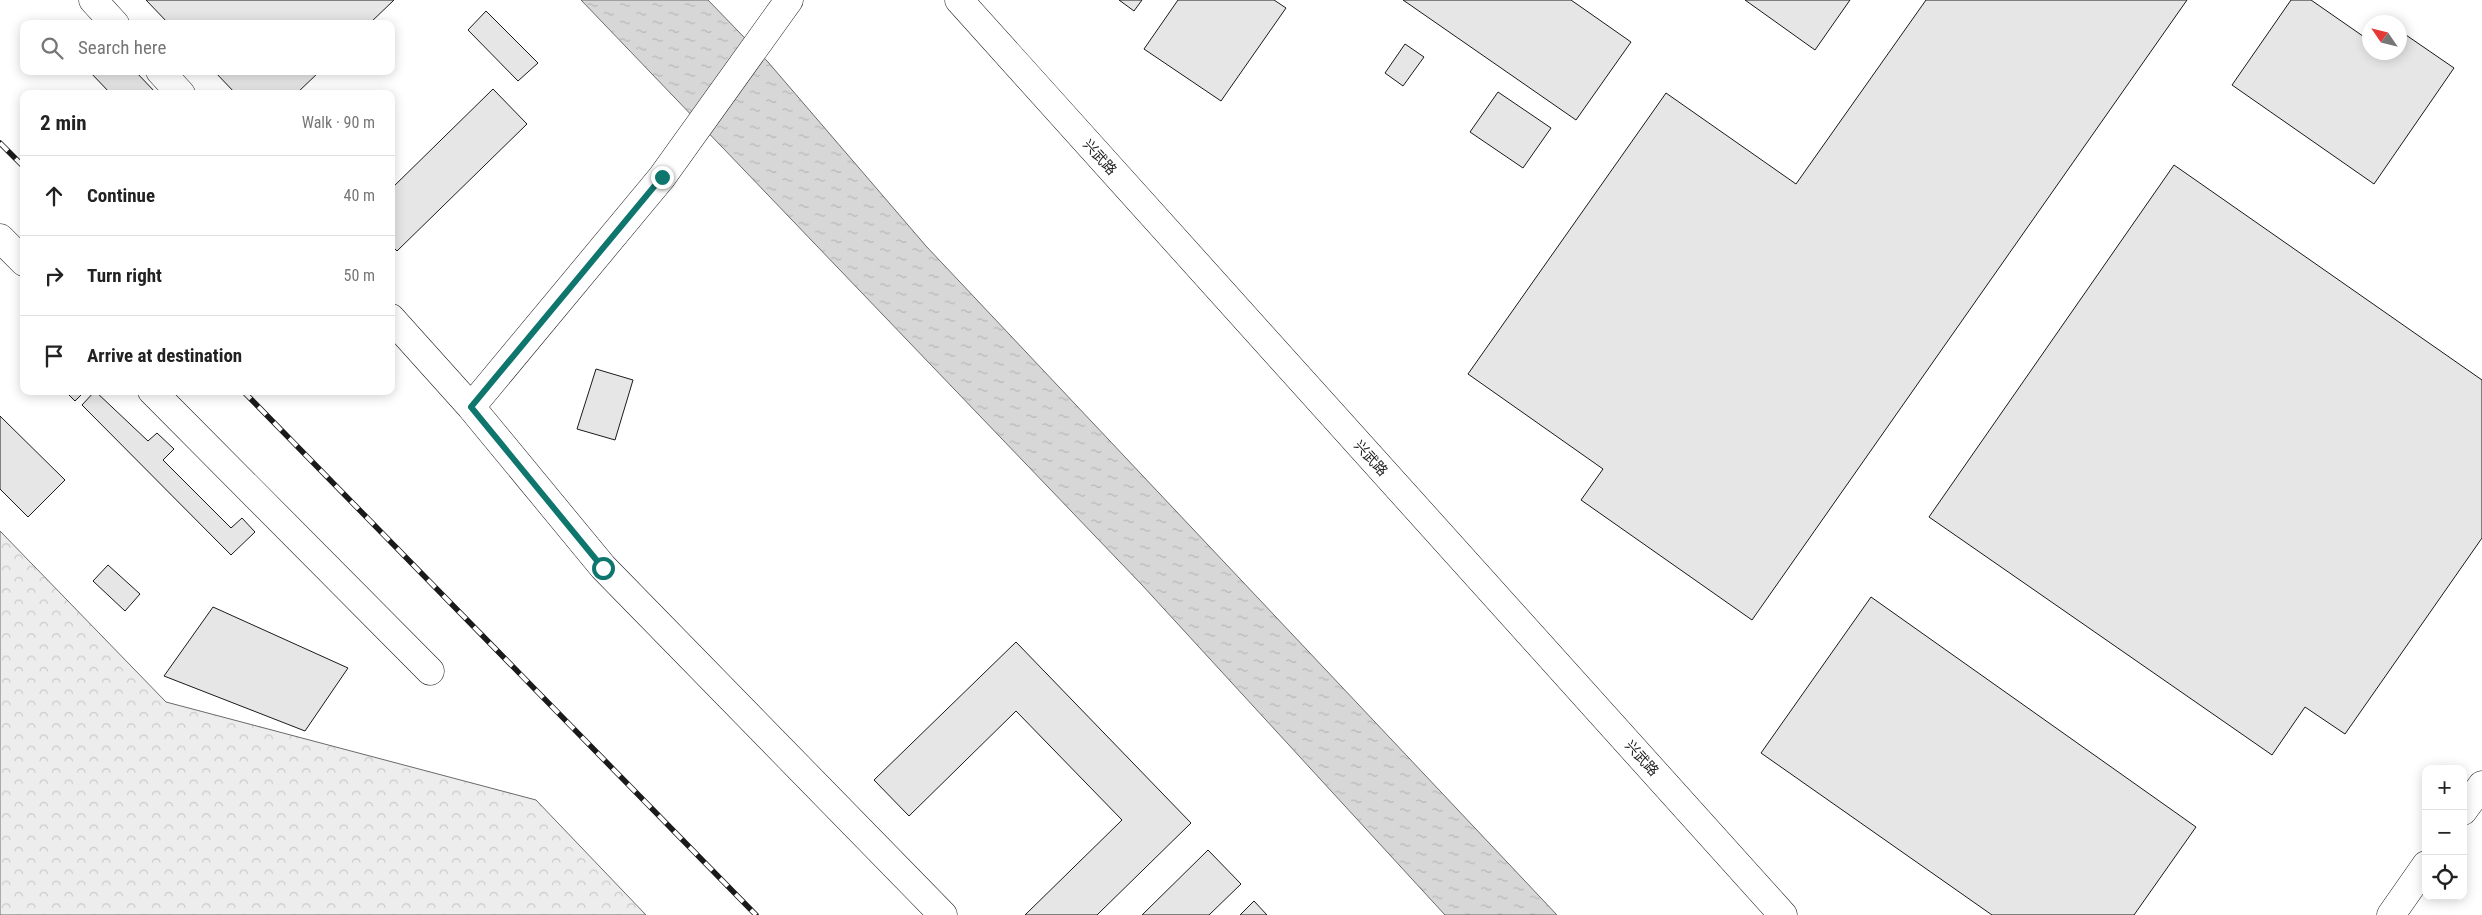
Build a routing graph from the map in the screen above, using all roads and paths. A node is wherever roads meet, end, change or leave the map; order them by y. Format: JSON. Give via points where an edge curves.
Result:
{"nodes":[{"id":1,"x":93,"y":0,"type":"edge"},
{"id":2,"x":789,"y":0,"type":"edge"},
{"id":3,"x":959,"y":0,"type":"edge"},
{"id":4,"x":111,"y":20,"type":"edge"},
{"id":5,"x":164,"y":75,"type":"edge"},
{"id":6,"x":177,"y":90,"type":"edge"},
{"id":7,"x":0,"y":238,"type":"edge"},
{"id":8,"x":20,"y":258,"type":"edge"},
{"id":9,"x":395,"y":322,"type":"edge"},
{"id":10,"x":156,"y":395,"type":"edge"},
{"id":11,"x":471,"y":407,"type":"junction"},
{"id":12,"x":430,"y":671,"type":"dead end"},
{"id":13,"x":2482,"y":785,"type":"edge"},
{"id":14,"x":2464,"y":810,"type":"edge"},
{"id":15,"x":2422,"y":871,"type":"edge"},
{"id":16,"x":942,"y":915,"type":"edge"},
{"id":17,"x":1783,"y":915,"type":"edge"},
{"id":18,"x":2391,"y":915,"type":"edge"}],
"edges":[{"from":1,"to":4,"type":"street"},
{"from":2,"to":11,"type":"street","via":[[662,177]]},
{"from":3,"to":17,"type":"street","name":"兴武路"},
{"from":5,"to":6,"type":"street"},
{"from":7,"to":8,"type":"street"},
{"from":9,"to":11,"type":"street"},
{"from":10,"to":12,"type":"street"},
{"from":11,"to":16,"type":"street","via":[[603,568]]},
{"from":13,"to":14,"type":"street"},
{"from":15,"to":18,"type":"street"}]}
